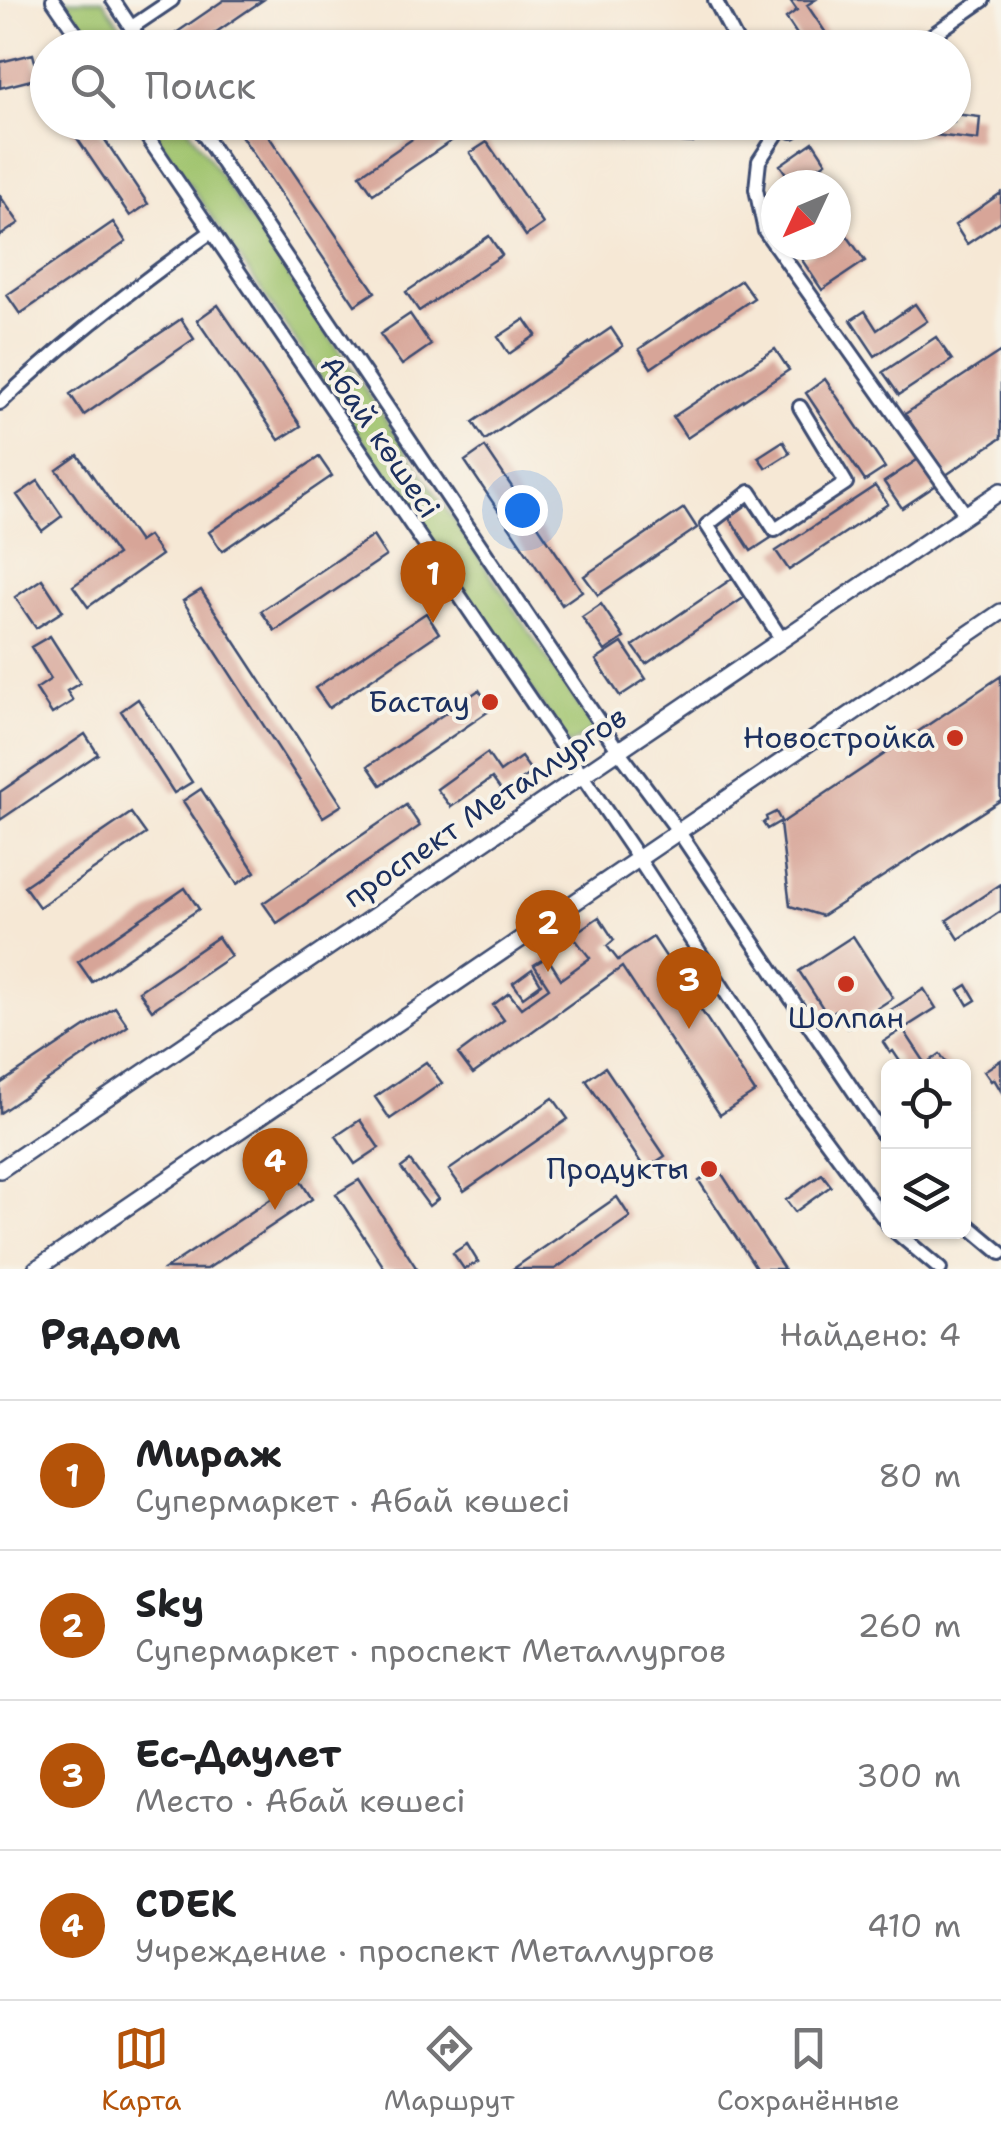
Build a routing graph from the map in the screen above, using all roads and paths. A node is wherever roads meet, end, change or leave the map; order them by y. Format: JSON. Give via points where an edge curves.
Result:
{"nodes":[{"id":1,"x":53,"y":0,"type":"edge"},
{"id":2,"x":113,"y":0,"type":"edge"},
{"id":3,"x":172,"y":0,"type":"edge"},
{"id":4,"x":715,"y":0,"type":"edge"},
{"id":5,"x":983,"y":0,"type":"edge"},
{"id":6,"x":132,"y":27,"type":"junction"},
{"id":7,"x":74,"y":30,"type":"edge"},
{"id":8,"x":134,"y":30,"type":"edge"},
{"id":9,"x":731,"y":30,"type":"edge"},
{"id":10,"x":940,"y":30,"type":"edge"},
{"id":11,"x":149,"y":140,"type":"edge"},
{"id":12,"x":206,"y":140,"type":"edge"},
{"id":13,"x":772,"y":140,"type":"edge"},
{"id":14,"x":211,"y":232,"type":"junction"},
{"id":15,"x":0,"y":402,"type":"edge"},
{"id":16,"x":800,"y":407,"type":"dead end"},
{"id":17,"x":1001,"y":491,"type":"edge"},
{"id":18,"x":966,"y":514,"type":"junction"},
{"id":19,"x":1001,"y":612,"type":"edge"},
{"id":20,"x":782,"y":640,"type":"junction"},
{"id":21,"x":618,"y":750,"type":"junction"},
{"id":22,"x":581,"y":776,"type":"junction"},
{"id":23,"x":679,"y":832,"type":"junction"},
{"id":24,"x":638,"y":858,"type":"junction"},
{"id":25,"x":881,"y":1132,"type":"edge"},
{"id":26,"x":0,"y":1170,"type":"edge"},
{"id":27,"x":881,"y":1215,"type":"edge"},
{"id":28,"x":971,"y":1228,"type":"edge"},
{"id":29,"x":904,"y":1239,"type":"edge"},
{"id":30,"x":1001,"y":1253,"type":"edge"},
{"id":31,"x":36,"y":1269,"type":"edge"},
{"id":32,"x":940,"y":1269,"type":"edge"}],
"edges":[{"from":1,"to":7,"type":"street"},
{"from":2,"to":6,"type":"street"},
{"from":3,"to":6,"type":"street"},
{"from":4,"to":9,"type":"street"},
{"from":5,"to":10,"type":"street"},
{"from":6,"to":8,"type":"street"},
{"from":11,"to":14,"type":"street","name":"Абай көшесі"},
{"from":12,"to":21,"type":"street","name":"Абай көшесі"},
{"from":13,"to":18,"type":"street","via":[[756,190],[765,231]]},
{"from":14,"to":15,"type":"street","via":[[116,302]]},
{"from":14,"to":22,"type":"street","name":"Абай көшесі"},
{"from":16,"to":20,"type":"street","via":[[846,484],[775,530],[750,492],[707,526]]},
{"from":17,"to":18,"type":"main road","name":"проспект Металлургов"},
{"from":18,"to":20,"type":"main road","name":"проспект Металлургов"},
{"from":19,"to":23,"type":"main road"},
{"from":20,"to":21,"type":"main road","name":"проспект Металлургов"},
{"from":21,"to":22,"type":"main road","name":"проспект Металлургов"},
{"from":21,"to":23,"type":"street","name":"Абай көшесі"},
{"from":22,"to":24,"type":"street","name":"Абай көшесі"},
{"from":22,"to":26,"type":"main road","name":"проспект Металлургов"},
{"from":23,"to":24,"type":"main road"},
{"from":23,"to":25,"type":"street","name":"Абай көшесі"},
{"from":24,"to":27,"type":"street","name":"Абай көшесі","via":[[794,1097]]},
{"from":24,"to":31,"type":"main road"},
{"from":28,"to":30,"type":"street"},
{"from":29,"to":32,"type":"street"}]}
